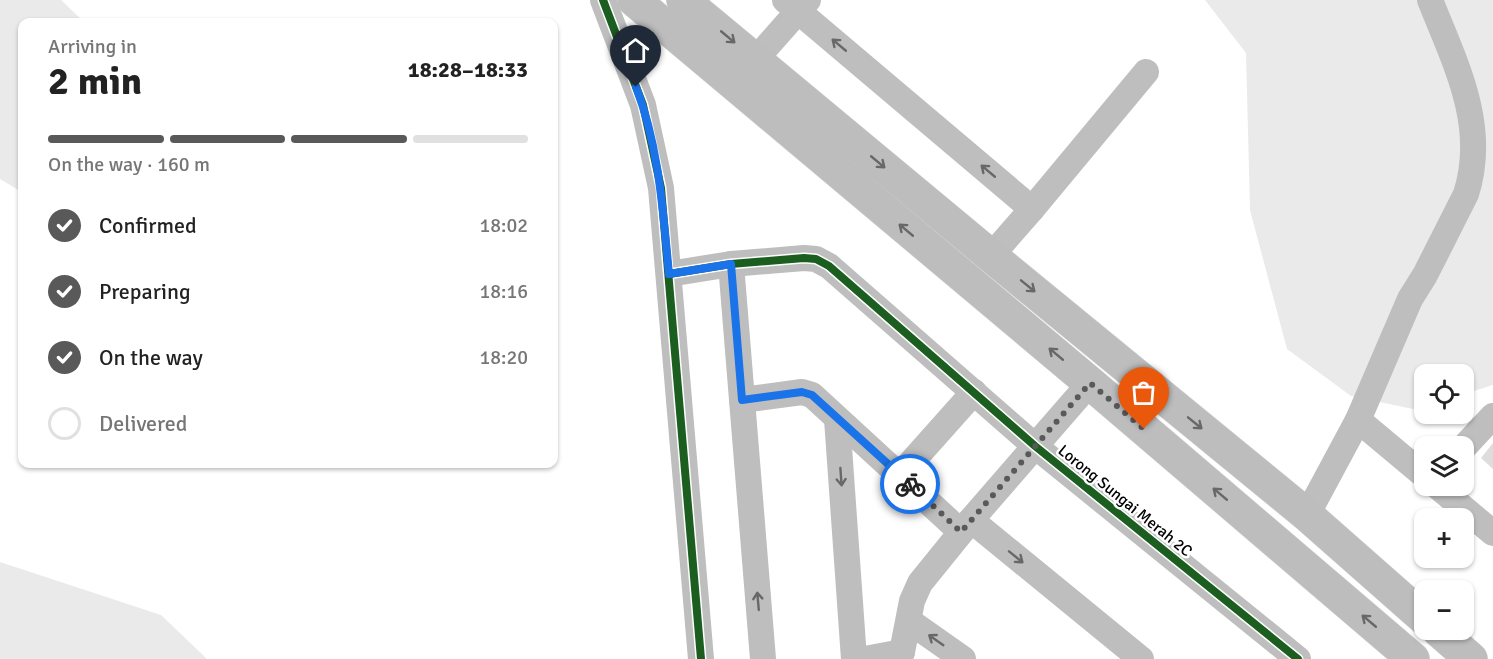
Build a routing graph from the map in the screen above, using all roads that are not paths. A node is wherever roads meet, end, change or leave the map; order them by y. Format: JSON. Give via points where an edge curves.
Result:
{"nodes":[{"id":1,"x":603,"y":0,"type":"edge"},
{"id":2,"x":634,"y":0,"type":"edge"},
{"id":3,"x":683,"y":0,"type":"edge"},
{"id":4,"x":1430,"y":0,"type":"edge"},
{"id":5,"x":797,"y":4,"type":"edge"},
{"id":6,"x":755,"y":60,"type":"junction"},
{"id":7,"x":1146,"y":72,"type":"dead end"},
{"id":8,"x":1032,"y":209,"type":"junction"},
{"id":9,"x":991,"y":256,"type":"junction"},
{"id":10,"x":731,"y":264,"type":"junction"},
{"id":11,"x":669,"y":274,"type":"junction"},
{"id":12,"x":1090,"y":383,"type":"junction"},
{"id":13,"x":974,"y":392,"type":"junction"},
{"id":14,"x":742,"y":400,"type":"junction"},
{"id":15,"x":1493,"y":416,"type":"edge"},
{"id":16,"x":837,"y":419,"type":"junction"},
{"id":17,"x":1358,"y":420,"type":"junction"},
{"id":18,"x":1474,"y":436,"type":"edge"},
{"id":19,"x":1035,"y":446,"type":"junction"},
{"id":20,"x":1414,"y":467,"type":"edge"},
{"id":21,"x":900,"y":475,"type":"junction"},
{"id":22,"x":1449,"y":496,"type":"edge"},
{"id":23,"x":1307,"y":515,"type":"junction"},
{"id":24,"x":966,"y":526,"type":"junction"},
{"id":25,"x":1493,"y":533,"type":"edge"},
{"id":26,"x":1414,"y":609,"type":"edge"},
{"id":27,"x":909,"y":621,"type":"junction"},
{"id":28,"x":1449,"y":640,"type":"edge"},
{"id":29,"x":901,"y":656,"type":"edge"},
{"id":30,"x":701,"y":659,"type":"edge"},
{"id":31,"x":763,"y":659,"type":"edge"},
{"id":32,"x":854,"y":659,"type":"edge"},
{"id":33,"x":865,"y":659,"type":"edge"},
{"id":34,"x":963,"y":659,"type":"edge"},
{"id":35,"x":1141,"y":659,"type":"edge"},
{"id":36,"x":1298,"y":659,"type":"edge"},
{"id":37,"x":1413,"y":659,"type":"edge"},
{"id":38,"x":1471,"y":659,"type":"edge"}],
"edges":[{"from":1,"to":11,"type":"street","via":[[643,105],[661,189]]},
{"from":12,"to":2,"type":"main road","one_way":true},
{"from":3,"to":6,"type":"main road","one_way":true},
{"from":4,"to":17,"type":"street","via":[[1471,109],[1474,154],[1470,183],[1404,311]]},
{"from":5,"to":6,"type":"street"},
{"from":8,"to":5,"type":"street","one_way":true},
{"from":6,"to":9,"type":"main road","one_way":true},
{"from":7,"to":8,"type":"street"},
{"from":8,"to":9,"type":"street"},
{"from":9,"to":23,"type":"main road","one_way":true},
{"from":10,"to":11,"type":"street"},
{"from":10,"to":13,"type":"street","name":"Lorong Sungai Merah 2C","via":[[816,259],[829,266]]},
{"from":10,"to":14,"type":"street"},
{"from":11,"to":30,"type":"street"},
{"from":12,"to":19,"type":"street"},
{"from":37,"to":12,"type":"main road","one_way":true},
{"from":13,"to":19,"type":"street","name":"Lorong Sungai Merah 2C"},
{"from":13,"to":21,"type":"street"},
{"from":14,"to":16,"type":"street","via":[[802,392],[812,395]]},
{"from":31,"to":14,"type":"street","one_way":true},
{"from":15,"to":18,"type":"street"},
{"from":16,"to":21,"type":"street"},
{"from":16,"to":32,"type":"street","one_way":true},
{"from":17,"to":20,"type":"street"},
{"from":17,"to":23,"type":"street"},
{"from":19,"to":24,"type":"street"},
{"from":19,"to":36,"type":"street","name":"Lorong Sungai Merah 2C"},
{"from":21,"to":24,"type":"street"},
{"from":22,"to":25,"type":"street"},
{"from":23,"to":26,"type":"main road"},
{"from":24,"to":27,"type":"street","via":[[920,583]]},
{"from":24,"to":35,"type":"street","one_way":true},
{"from":27,"to":29,"type":"street"},
{"from":34,"to":27,"type":"street","one_way":true},
{"from":28,"to":38,"type":"main road"},
{"from":29,"to":33,"type":"street"}]}
